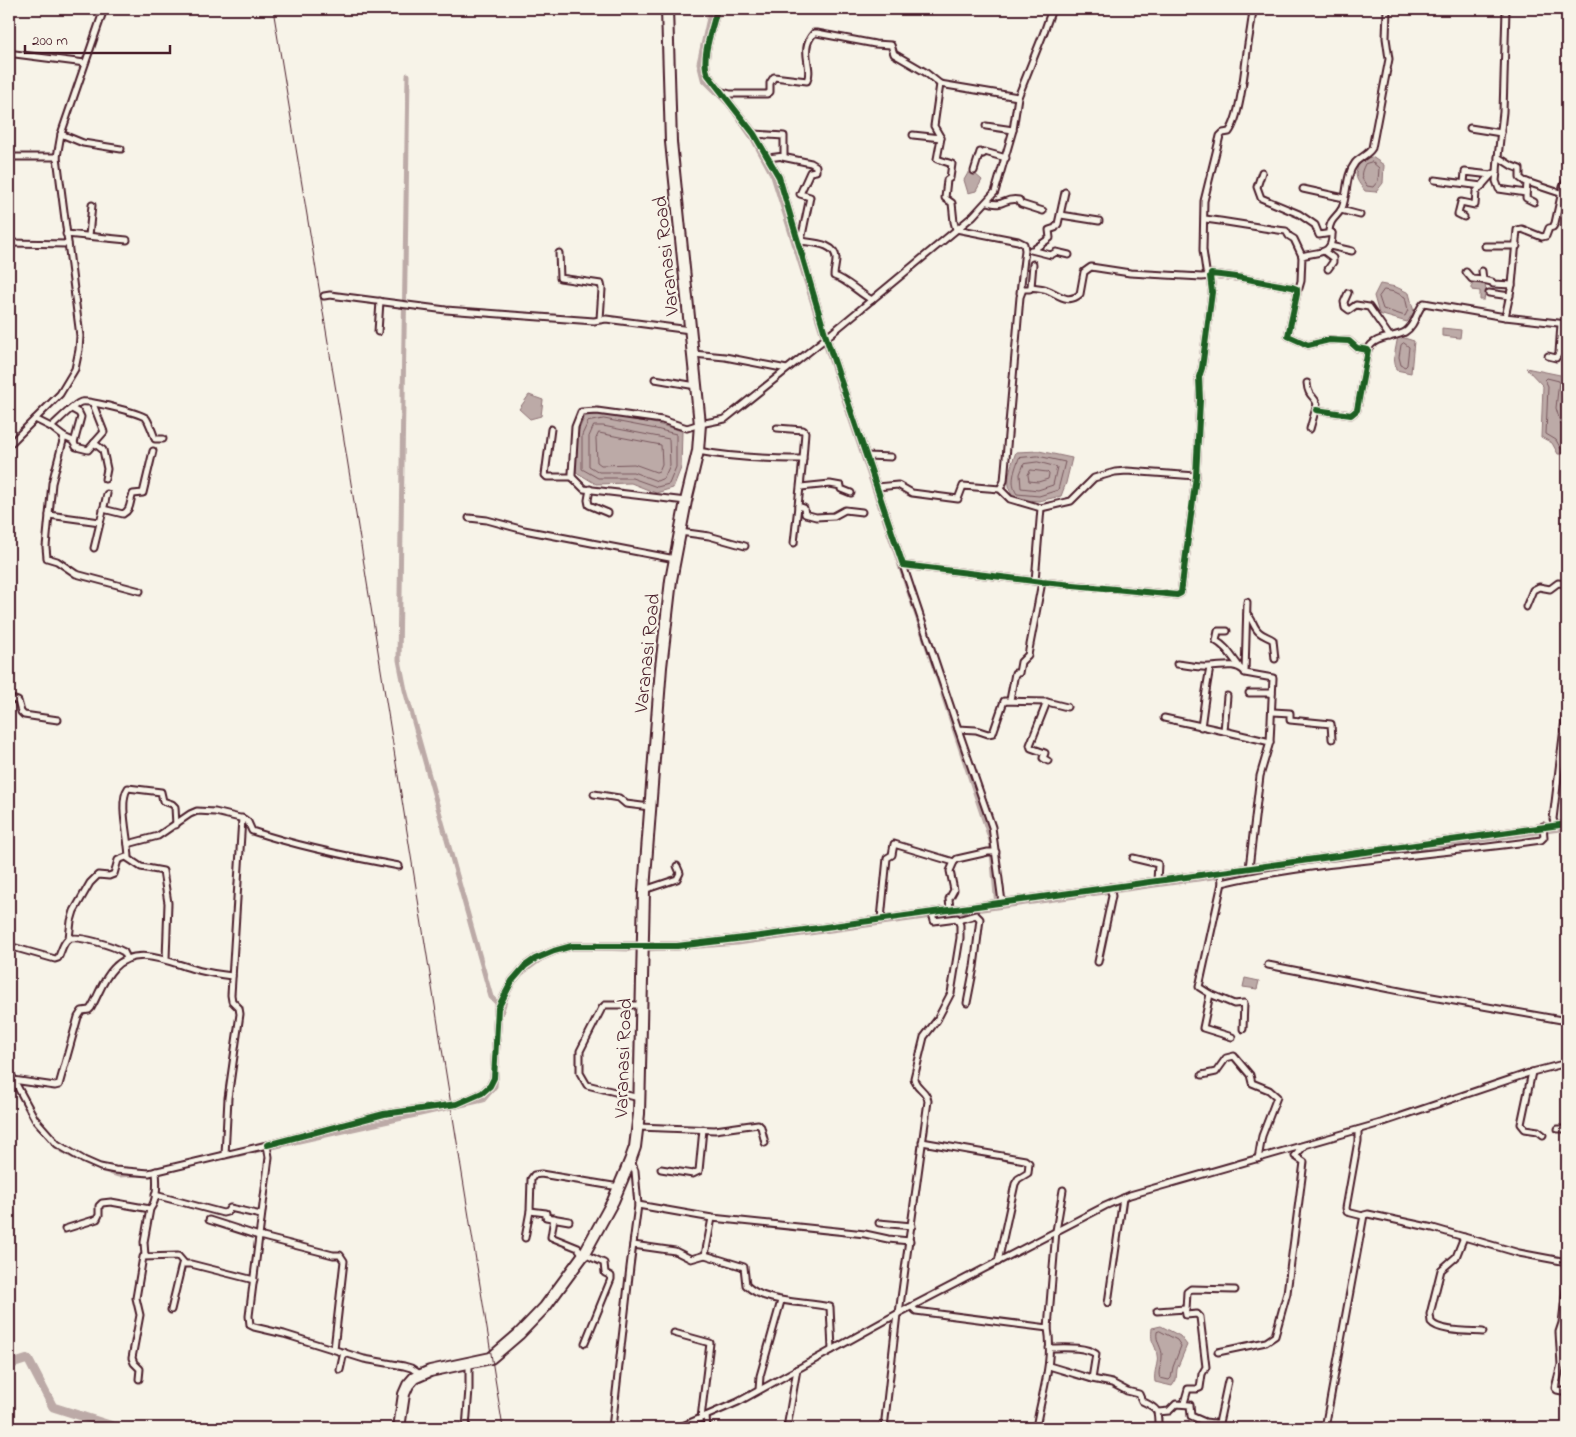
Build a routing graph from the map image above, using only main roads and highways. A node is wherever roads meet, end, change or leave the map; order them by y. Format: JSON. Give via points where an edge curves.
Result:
{"nodes":[{"id":1,"x":667,"y":9,"type":"edge"},
{"id":2,"x":400,"y":1428,"type":"edge"}],
"edges":[{"from":1,"to":2,"type":"highway","name":"Varanasi Road","via":[[671,142],[700,424],[698,451],[675,559],[661,667],[644,890],[638,1127],[620,1187],[584,1255],[562,1285],[529,1325],[491,1358],[440,1368],[420,1374],[411,1381],[404,1394]]}]}
